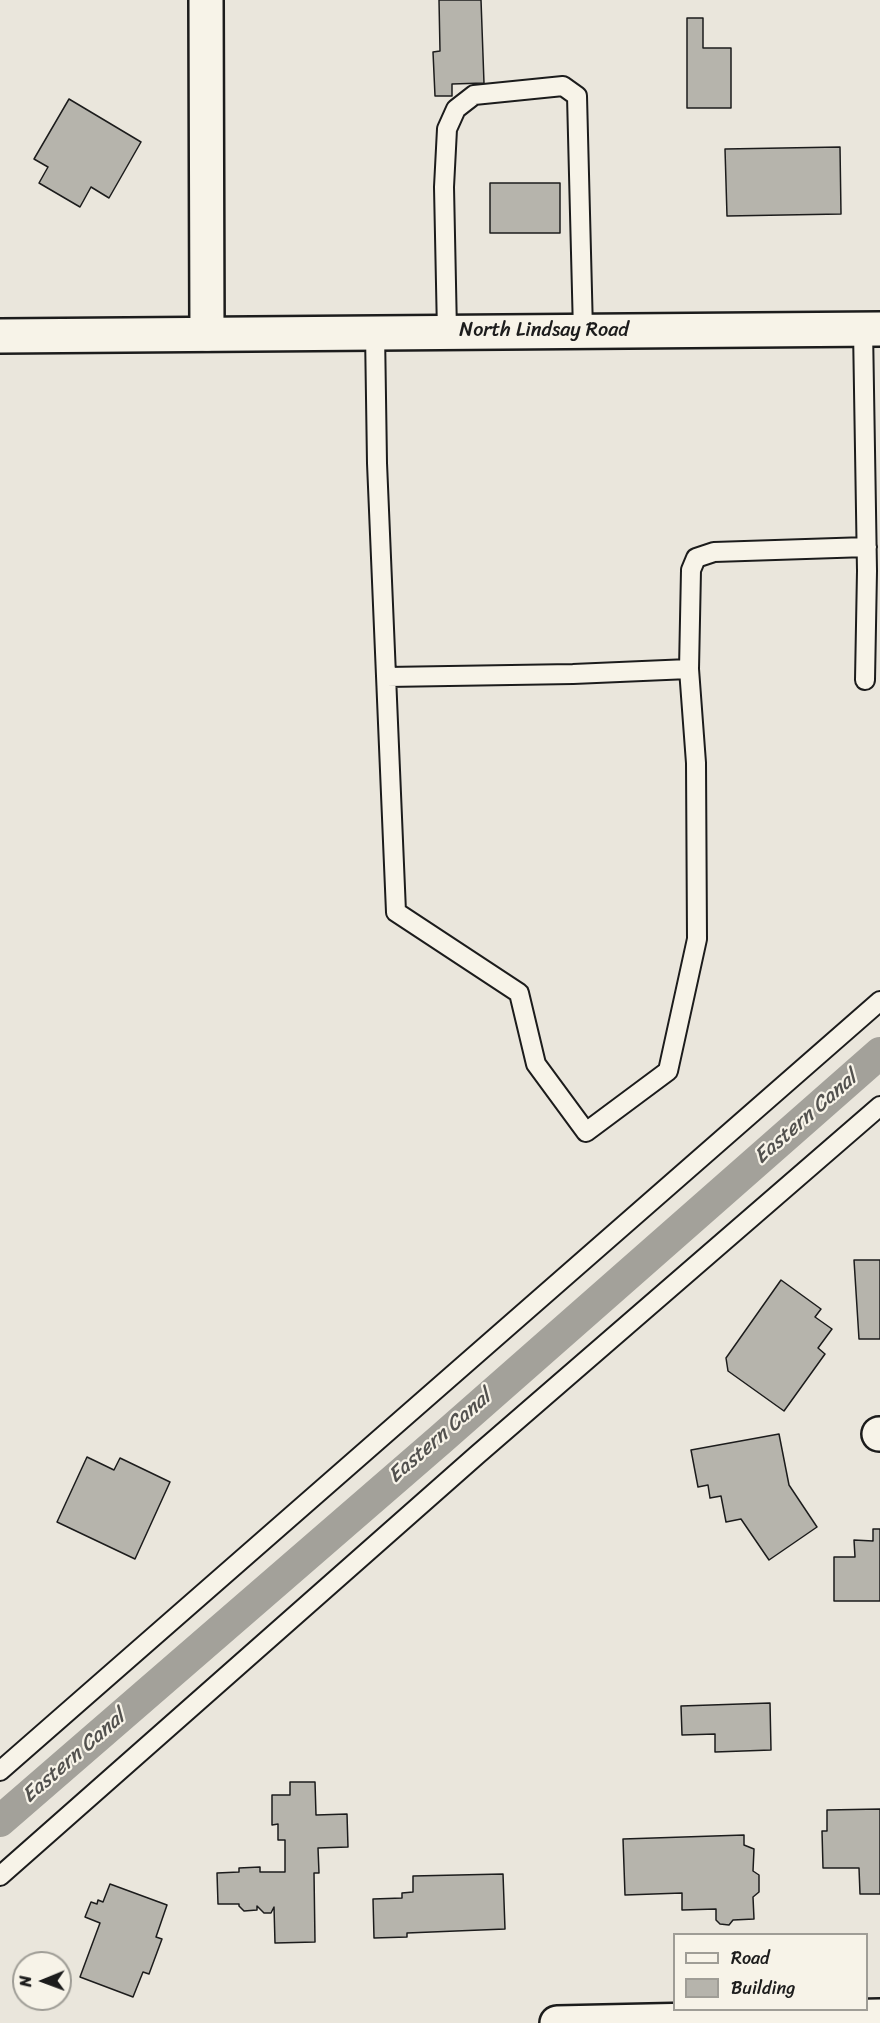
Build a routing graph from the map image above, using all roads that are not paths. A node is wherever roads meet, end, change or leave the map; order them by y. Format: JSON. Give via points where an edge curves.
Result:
{"nodes":[{"id":1,"x":206,"y":0,"type":"edge"},
{"id":2,"x":872,"y":328,"type":"edge"},
{"id":3,"x":583,"y":330,"type":"junction"},
{"id":4,"x":375,"y":332,"type":"junction"},
{"id":5,"x":447,"y":332,"type":"junction"},
{"id":6,"x":207,"y":334,"type":"junction"},
{"id":7,"x":0,"y":336,"type":"edge"},
{"id":8,"x":867,"y":547,"type":"junction"},
{"id":9,"x":689,"y":669,"type":"junction"},
{"id":10,"x":387,"y":677,"type":"junction"},
{"id":11,"x":865,"y":680,"type":"dead end"},
{"id":12,"x":880,"y":1001,"type":"edge"},
{"id":13,"x":880,"y":1107,"type":"edge"},
{"id":14,"x":0,"y":1771,"type":"edge"},
{"id":15,"x":0,"y":1876,"type":"edge"},
{"id":16,"x":880,"y":2016,"type":"edge"},
{"id":17,"x":610,"y":2022,"type":"edge"},
{"id":18,"x":557,"y":2023,"type":"edge"}],
"edges":[{"from":1,"to":6,"type":"main road"},
{"from":2,"to":3,"type":"main road","name":"North Lindsay Road"},
{"from":2,"to":8,"type":"lane"},
{"from":3,"to":5,"type":"main road","name":"North Lindsay Road"},
{"from":3,"to":5,"type":"lane","via":[[577,96],[563,86],[474,95],[456,109],[447,129],[445,175]]},
{"from":4,"to":5,"type":"main road","name":"North Lindsay Road"},
{"from":4,"to":6,"type":"main road","name":"North Lindsay Road"},
{"from":4,"to":10,"type":"lane"},
{"from":6,"to":7,"type":"main road","name":"North Lindsay Road"},
{"from":8,"to":9,"type":"lane","via":[[714,552],[696,558],[691,570]]},
{"from":8,"to":11,"type":"lane"},
{"from":9,"to":10,"type":"lane"},
{"from":9,"to":10,"type":"lane","via":[[696,763],[697,939],[668,1071],[586,1132],[536,1064],[519,993],[396,912]]},
{"from":12,"to":14,"type":"lane"},
{"from":13,"to":15,"type":"lane","via":[[477,1455]]},
{"from":16,"to":17,"type":"main road"},
{"from":17,"to":18,"type":"main road"}]}
